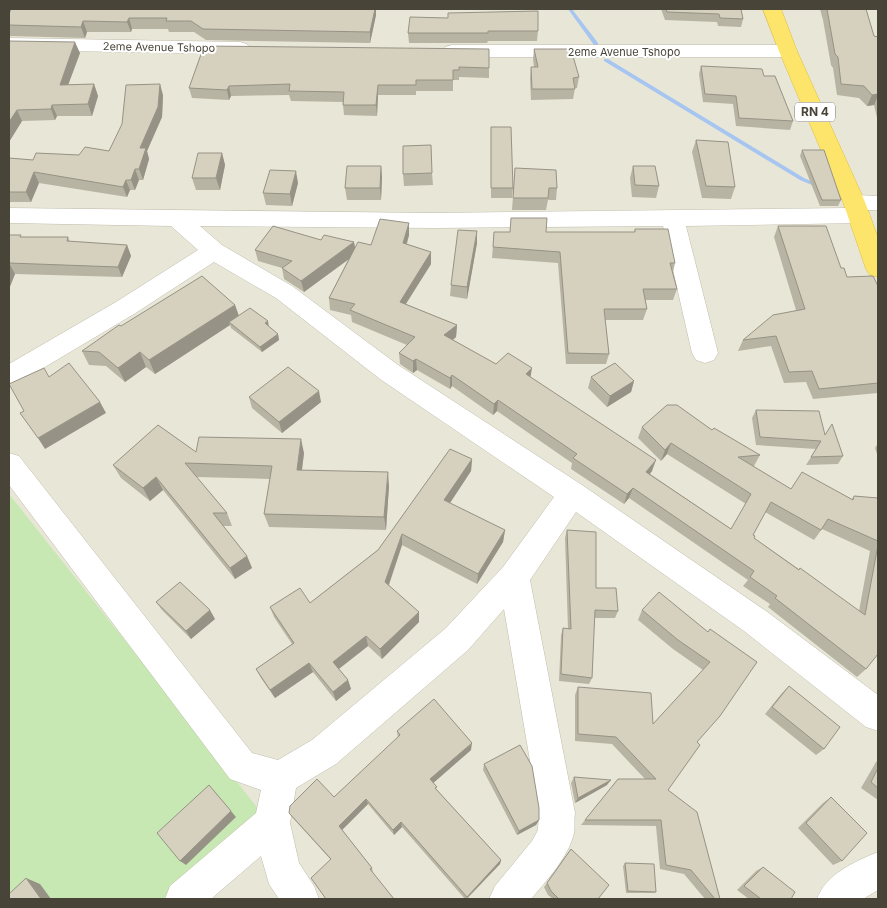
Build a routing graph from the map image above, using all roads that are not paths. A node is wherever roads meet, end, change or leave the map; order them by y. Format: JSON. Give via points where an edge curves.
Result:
{"nodes":[{"id":1,"x":772,"y":9,"type":"edge"},
{"id":2,"x":9,"y":44,"type":"edge"},
{"id":3,"x":253,"y":48,"type":"edge"},
{"id":4,"x":430,"y":51,"type":"edge"},
{"id":5,"x":788,"y":51,"type":"junction"},
{"id":6,"x":878,"y":203,"type":"edge"},
{"id":7,"x":857,"y":209,"type":"junction"},
{"id":8,"x":9,"y":216,"type":"edge"},
{"id":9,"x":177,"y":219,"type":"junction"},
{"id":10,"x":673,"y":220,"type":"junction"},
{"id":11,"x":214,"y":251,"type":"junction"},
{"id":12,"x":878,"y":270,"type":"edge"},
{"id":13,"x":706,"y":353,"type":"dead end"},
{"id":14,"x":9,"y":376,"type":"edge"},
{"id":15,"x":9,"y":464,"type":"edge"},
{"id":16,"x":572,"y":494,"type":"junction"},
{"id":17,"x":514,"y":577,"type":"junction"},
{"id":18,"x":878,"y":715,"type":"edge"},
{"id":19,"x":281,"y":778,"type":"junction"},
{"id":20,"x":272,"y":823,"type":"junction"},
{"id":21,"x":878,"y":870,"type":"edge"},
{"id":22,"x":183,"y":899,"type":"edge"},
{"id":23,"x":300,"y":899,"type":"edge"},
{"id":24,"x":508,"y":899,"type":"edge"},
{"id":25,"x":835,"y":899,"type":"edge"}],
"edges":[{"from":1,"to":5,"type":"highway","number":"RN 4"},
{"from":2,"to":3,"type":"street","name":"2eme Avenue Tshopo"},
{"from":4,"to":5,"type":"street","name":"2eme Avenue Tshopo"},
{"from":5,"to":7,"type":"highway","number":"RN 4"},
{"from":6,"to":7,"type":"street"},
{"from":7,"to":10,"type":"street"},
{"from":7,"to":12,"type":"highway","number":"RN 4"},
{"from":8,"to":9,"type":"street"},
{"from":9,"to":10,"type":"street"},
{"from":9,"to":11,"type":"street"},
{"from":10,"to":13,"type":"street"},
{"from":11,"to":14,"type":"street"},
{"from":11,"to":16,"type":"street","via":[[284,292],[388,372]]},
{"from":15,"to":19,"type":"street","via":[[242,767]]},
{"from":16,"to":17,"type":"street"},
{"from":16,"to":18,"type":"street","via":[[755,621]]},
{"from":17,"to":19,"type":"street","via":[[458,639],[324,752]]},
{"from":17,"to":24,"type":"street","via":[[557,813],[556,833],[545,854]]},
{"from":19,"to":20,"type":"street"},
{"from":20,"to":22,"type":"street"},
{"from":20,"to":23,"type":"street","via":[[282,870]]},
{"from":21,"to":25,"type":"street"}]}
